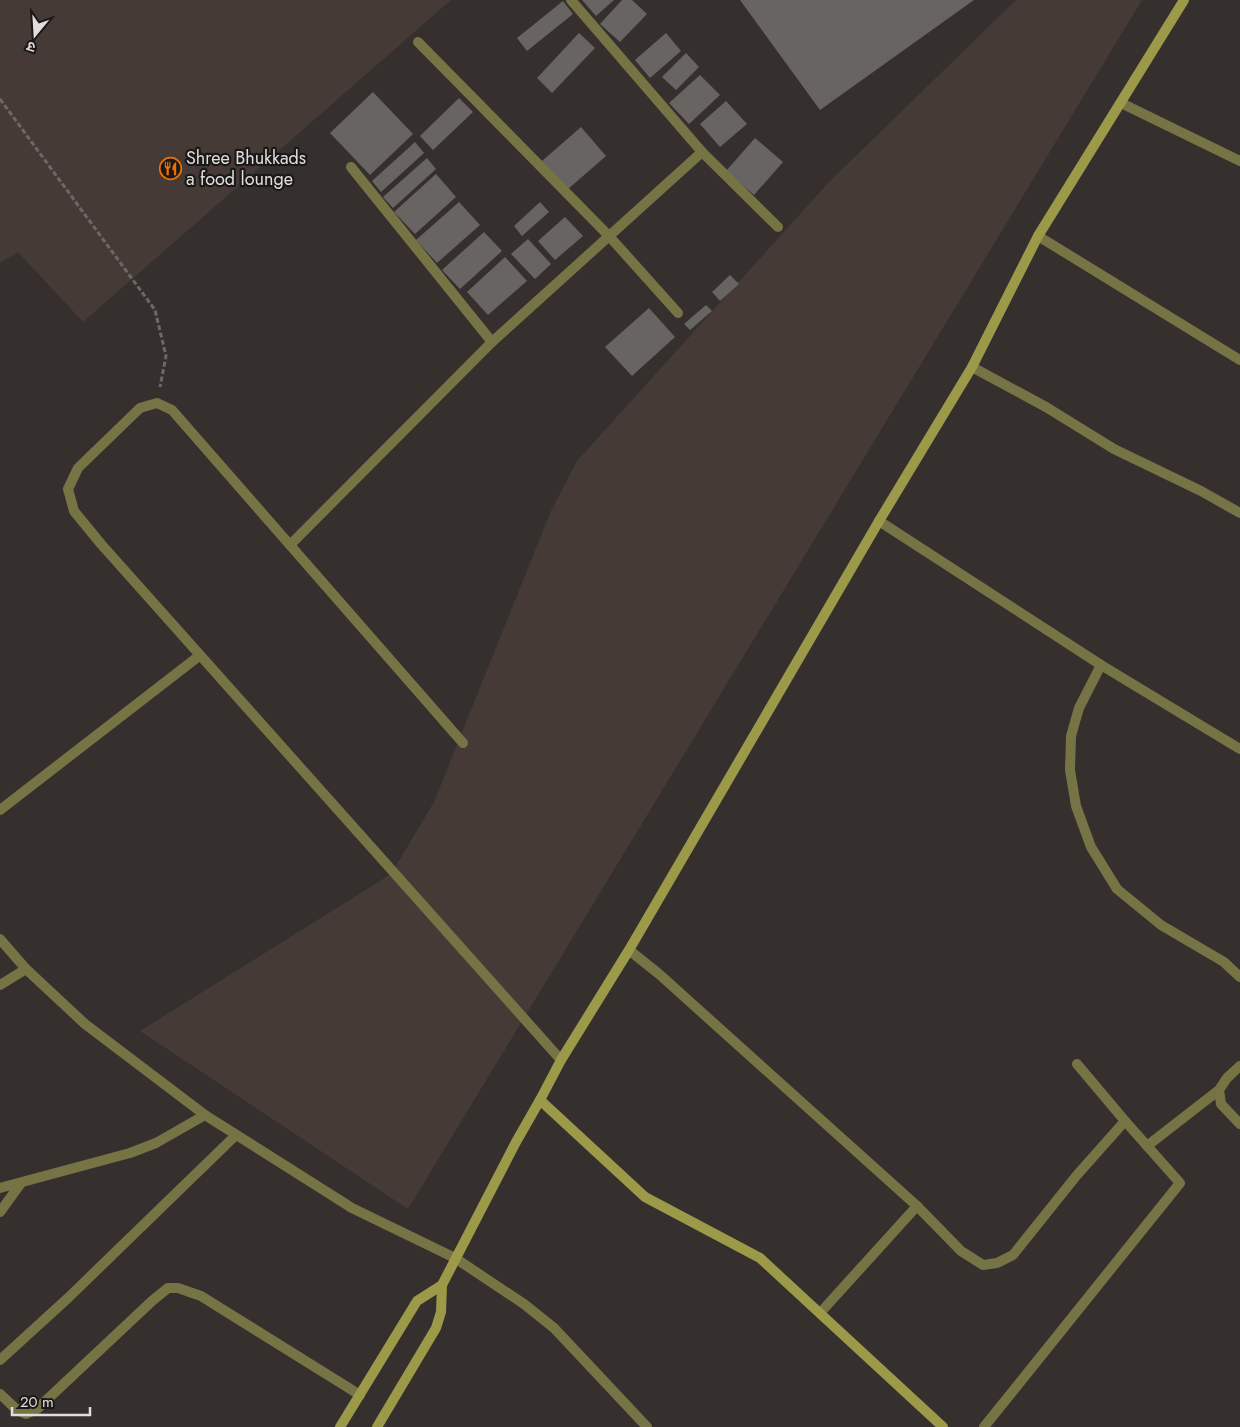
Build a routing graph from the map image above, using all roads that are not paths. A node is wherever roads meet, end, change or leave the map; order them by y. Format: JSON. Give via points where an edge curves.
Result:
{"nodes":[{"id":1,"x":571,"y":0,"type":"edge"},
{"id":2,"x":1183,"y":0,"type":"edge"},
{"id":3,"x":418,"y":42,"type":"dead end"},
{"id":4,"x":1121,"y":103,"type":"junction"},
{"id":5,"x":702,"y":152,"type":"junction"},
{"id":6,"x":1240,"y":161,"type":"edge"},
{"id":7,"x":351,"y":167,"type":"dead end"},
{"id":8,"x":778,"y":227,"type":"dead end"},
{"id":9,"x":609,"y":236,"type":"junction"},
{"id":10,"x":1038,"y":236,"type":"junction"},
{"id":11,"x":678,"y":313,"type":"dead end"},
{"id":12,"x":492,"y":342,"type":"junction"},
{"id":13,"x":1240,"y":360,"type":"edge"},
{"id":14,"x":972,"y":367,"type":"junction"},
{"id":15,"x":1240,"y":513,"type":"edge"},
{"id":16,"x":879,"y":521,"type":"junction"},
{"id":17,"x":290,"y":545,"type":"junction"},
{"id":18,"x":199,"y":656,"type":"junction"},
{"id":19,"x":1101,"y":664,"type":"junction"},
{"id":20,"x":463,"y":743,"type":"dead end"},
{"id":21,"x":1240,"y":749,"type":"edge"},
{"id":22,"x":0,"y":810,"type":"edge"},
{"id":23,"x":0,"y":939,"type":"edge"},
{"id":24,"x":629,"y":950,"type":"junction"},
{"id":25,"x":26,"y":969,"type":"junction"},
{"id":26,"x":1240,"y":978,"type":"edge"},
{"id":27,"x":0,"y":985,"type":"edge"},
{"id":28,"x":561,"y":1060,"type":"junction"},
{"id":29,"x":1077,"y":1064,"type":"dead end"},
{"id":30,"x":1240,"y":1066,"type":"edge"},
{"id":31,"x":1218,"y":1090,"type":"junction"},
{"id":32,"x":540,"y":1100,"type":"junction"},
{"id":33,"x":205,"y":1115,"type":"junction"},
{"id":34,"x":1125,"y":1121,"type":"junction"},
{"id":35,"x":1240,"y":1124,"type":"edge"},
{"id":36,"x":236,"y":1134,"type":"junction"},
{"id":37,"x":1147,"y":1146,"type":"junction"},
{"id":38,"x":21,"y":1182,"type":"junction"},
{"id":39,"x":0,"y":1188,"type":"edge"},
{"id":40,"x":917,"y":1206,"type":"junction"},
{"id":41,"x":0,"y":1212,"type":"edge"},
{"id":42,"x":455,"y":1258,"type":"junction"},
{"id":43,"x":442,"y":1284,"type":"junction"},
{"id":44,"x":820,"y":1314,"type":"junction"},
{"id":45,"x":0,"y":1360,"type":"edge"},
{"id":46,"x":0,"y":1394,"type":"edge"},
{"id":47,"x":360,"y":1395,"type":"junction"},
{"id":48,"x":340,"y":1427,"type":"edge"},
{"id":49,"x":377,"y":1427,"type":"edge"},
{"id":50,"x":647,"y":1427,"type":"edge"},
{"id":51,"x":943,"y":1427,"type":"edge"},
{"id":52,"x":984,"y":1427,"type":"edge"}],
"edges":[{"from":1,"to":5,"type":"street"},
{"from":2,"to":4,"type":"main road"},
{"from":3,"to":9,"type":"street"},
{"from":4,"to":6,"type":"street"},
{"from":4,"to":10,"type":"main road"},
{"from":5,"to":8,"type":"street"},
{"from":5,"to":9,"type":"street"},
{"from":7,"to":12,"type":"street"},
{"from":9,"to":11,"type":"street"},
{"from":9,"to":12,"type":"street"},
{"from":10,"to":13,"type":"street"},
{"from":10,"to":14,"type":"main road"},
{"from":12,"to":17,"type":"street"},
{"from":14,"to":15,"type":"street","via":[[1114,449]]},
{"from":14,"to":16,"type":"main road"},
{"from":16,"to":19,"type":"street"},
{"from":16,"to":24,"type":"main road"},
{"from":17,"to":18,"type":"street","via":[[172,410],[157,402],[140,408],[78,468],[68,489],[74,511]]},
{"from":17,"to":20,"type":"street"},
{"from":18,"to":22,"type":"street"},
{"from":18,"to":28,"type":"street"},
{"from":19,"to":21,"type":"street"},
{"from":19,"to":26,"type":"street","via":[[1079,708],[1071,736],[1070,770],[1076,806],[1091,847],[1117,889],[1161,925],[1224,962]]},
{"from":23,"to":25,"type":"street"},
{"from":24,"to":28,"type":"main road"},
{"from":24,"to":40,"type":"street"},
{"from":25,"to":27,"type":"street"},
{"from":25,"to":33,"type":"street","via":[[85,1024]]},
{"from":28,"to":32,"type":"main road"},
{"from":29,"to":34,"type":"street"},
{"from":30,"to":31,"type":"street"},
{"from":31,"to":35,"type":"street","via":[[1221,1104]]},
{"from":31,"to":37,"type":"street"},
{"from":32,"to":42,"type":"main road"},
{"from":32,"to":44,"type":"main road","via":[[645,1197],[760,1258]]},
{"from":33,"to":36,"type":"street"},
{"from":33,"to":38,"type":"street","via":[[156,1143],[130,1153]]},
{"from":34,"to":37,"type":"street"},
{"from":34,"to":40,"type":"street","via":[[1013,1255],[998,1263],[983,1265],[961,1251]]},
{"from":36,"to":42,"type":"street","via":[[352,1208]]},
{"from":36,"to":45,"type":"street"},
{"from":37,"to":52,"type":"street","via":[[1180,1183]]},
{"from":38,"to":39,"type":"street"},
{"from":38,"to":41,"type":"street"},
{"from":40,"to":44,"type":"street"},
{"from":42,"to":43,"type":"main road"},
{"from":42,"to":50,"type":"street","via":[[554,1328]]},
{"from":43,"to":47,"type":"main road","via":[[417,1301]]},
{"from":43,"to":49,"type":"main road","via":[[441,1312],[436,1328]]},
{"from":44,"to":51,"type":"main road"},
{"from":46,"to":47,"type":"street","via":[[26,1414],[37,1409],[152,1300],[168,1288],[178,1288],[202,1296]]},
{"from":47,"to":48,"type":"main road"}]}
